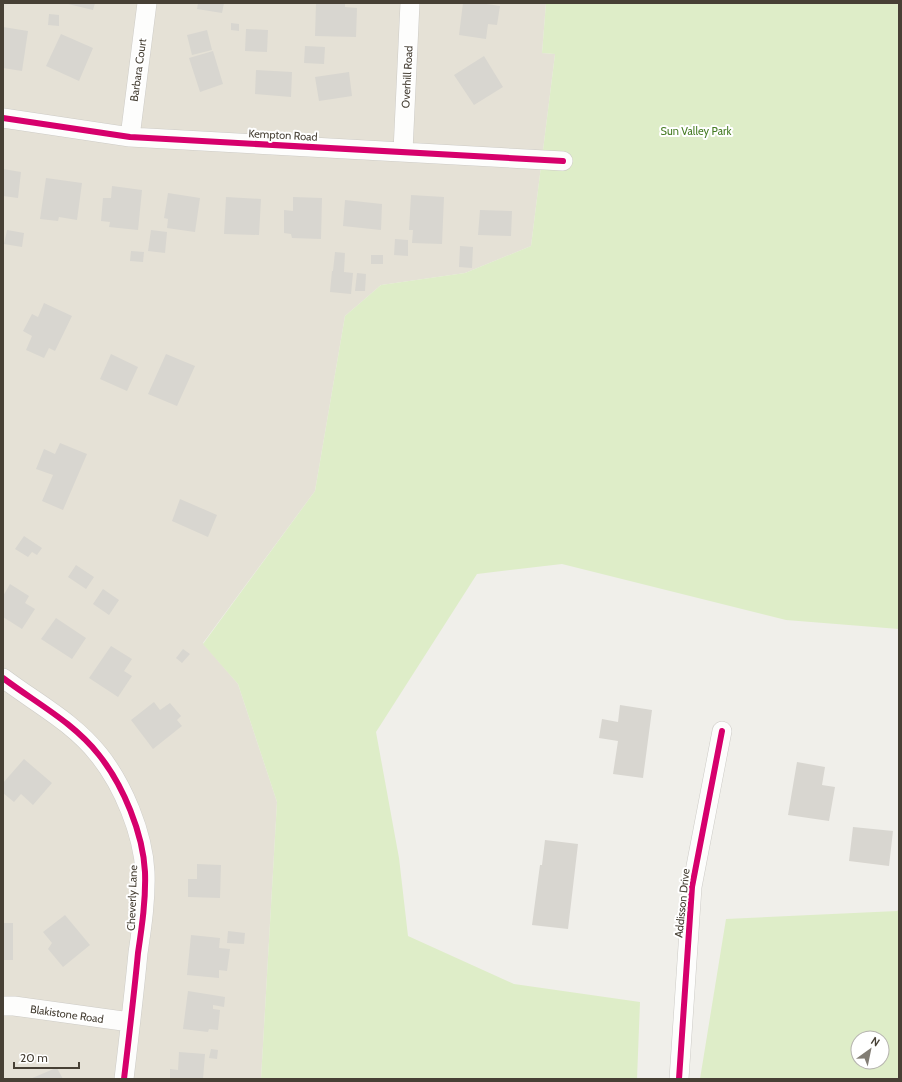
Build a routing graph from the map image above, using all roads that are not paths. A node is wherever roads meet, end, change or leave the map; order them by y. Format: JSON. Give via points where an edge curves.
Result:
{"nodes":[{"id":1,"x":147,"y":3,"type":"edge"},
{"id":2,"x":410,"y":3,"type":"edge"},
{"id":3,"x":3,"y":118,"type":"edge"},
{"id":4,"x":130,"y":137,"type":"junction"},
{"id":5,"x":403,"y":151,"type":"junction"},
{"id":6,"x":563,"y":161,"type":"dead end"},
{"id":7,"x":3,"y":678,"type":"edge"},
{"id":8,"x":722,"y":731,"type":"dead end"},
{"id":9,"x":3,"y":1006,"type":"edge"},
{"id":10,"x":130,"y":1022,"type":"junction"},
{"id":11,"x":124,"y":1079,"type":"edge"},
{"id":12,"x":679,"y":1079,"type":"edge"}],
"edges":[{"from":1,"to":4,"type":"street","name":"Barbara Court"},
{"from":2,"to":5,"type":"street","name":"Overhill Road"},
{"from":3,"to":4,"type":"street","name":"Kempton Road"},
{"from":4,"to":5,"type":"street","name":"Kempton Road"},
{"from":5,"to":6,"type":"street","name":"Kempton Road"},
{"from":7,"to":10,"type":"street","name":"Cheverly Lane","via":[[72,728],[99,755],[123,793],[139,834],[145,871],[144,907]]},
{"from":8,"to":12,"type":"street","name":"Addisson Drive","via":[[692,887]]},
{"from":9,"to":10,"type":"street","name":"Blakistone Road"},
{"from":10,"to":11,"type":"street","name":"Cheverly Lane"}]}
